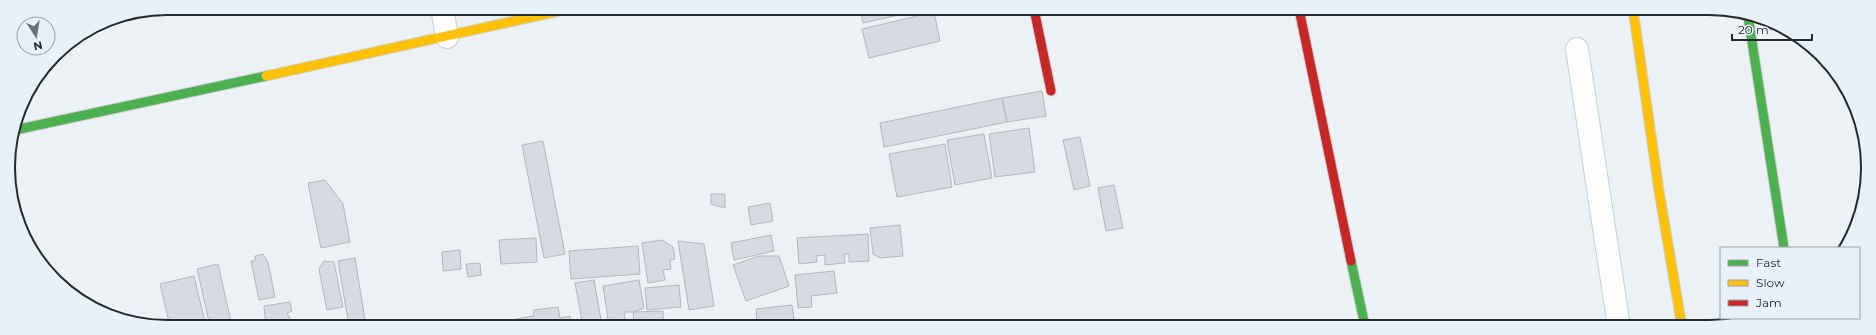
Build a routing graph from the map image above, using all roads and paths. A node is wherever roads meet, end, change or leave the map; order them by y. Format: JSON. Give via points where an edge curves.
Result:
{"nodes":[{"id":1,"x":443,"y":15,"type":"edge"},
{"id":2,"x":543,"y":15,"type":"edge"},
{"id":3,"x":1035,"y":15,"type":"edge"},
{"id":4,"x":1301,"y":15,"type":"edge"},
{"id":5,"x":1634,"y":15,"type":"edge"},
{"id":6,"x":1749,"y":20,"type":"edge"},
{"id":7,"x":447,"y":37,"type":"junction"},
{"id":8,"x":1577,"y":49,"type":"dead end"},
{"id":9,"x":1051,"y":91,"type":"dead end"},
{"id":10,"x":20,"y":129,"type":"edge"},
{"id":11,"x":1784,"y":247,"type":"edge"},
{"id":12,"x":1364,"y":320,"type":"edge"},
{"id":13,"x":1618,"y":320,"type":"edge"},
{"id":14,"x":1681,"y":320,"type":"edge"}],
"edges":[{"from":1,"to":7,"type":"street"},
{"from":2,"to":7,"type":"street"},
{"from":3,"to":9,"type":"street"},
{"from":4,"to":12,"type":"street"},
{"from":5,"to":14,"type":"street"},
{"from":6,"to":11,"type":"street"},
{"from":7,"to":10,"type":"street"},
{"from":8,"to":13,"type":"street"}]}
